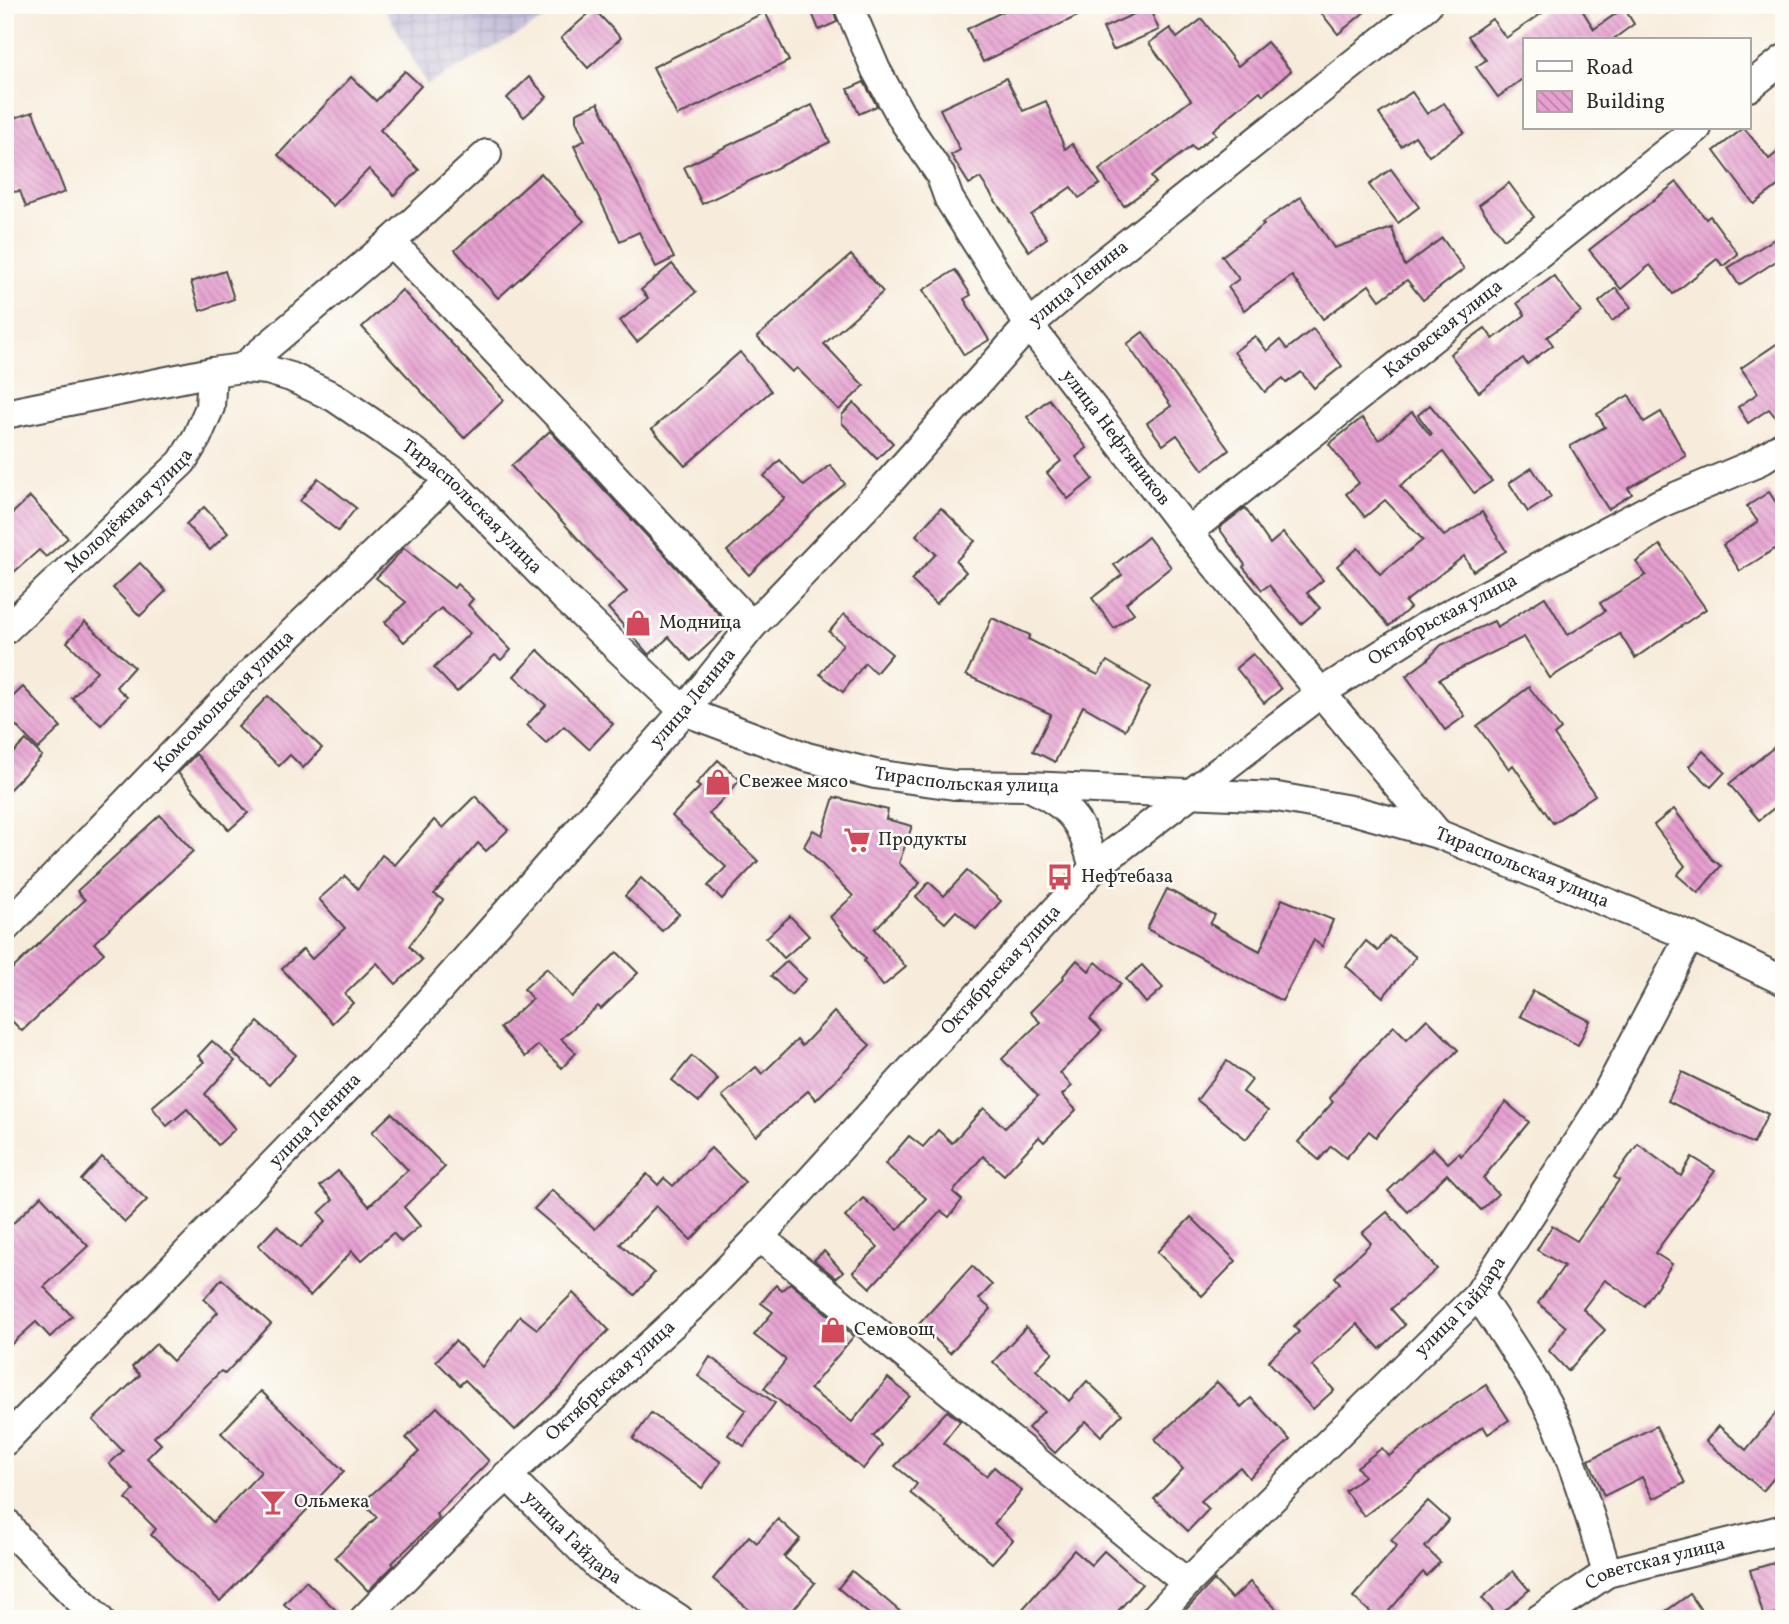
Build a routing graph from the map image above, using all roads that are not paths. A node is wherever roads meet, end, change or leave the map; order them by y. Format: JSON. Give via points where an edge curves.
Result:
{"nodes":[{"id":1,"x":848,"y":5,"type":"edge"},
{"id":2,"x":1427,"y":5,"type":"edge"},
{"id":3,"x":1784,"y":59,"type":"edge"},
{"id":4,"x":1750,"y":85,"type":"edge"},
{"id":5,"x":1694,"y":130,"type":"edge"},
{"id":6,"x":487,"y":154,"type":"dead end"},
{"id":7,"x":391,"y":242,"type":"junction"},
{"id":8,"x":1029,"y":325,"type":"junction"},
{"id":9,"x":242,"y":368,"type":"junction"},
{"id":10,"x":212,"y":372,"type":"junction"},
{"id":11,"x":5,"y":414,"type":"edge"},
{"id":12,"x":1784,"y":445,"type":"edge"},
{"id":13,"x":450,"y":480,"type":"junction"},
{"id":14,"x":1188,"y":533,"type":"junction"},
{"id":15,"x":752,"y":626,"type":"junction"},
{"id":16,"x":5,"y":630,"type":"edge"},
{"id":17,"x":1322,"y":692,"type":"junction"},
{"id":18,"x":684,"y":710,"type":"junction"},
{"id":19,"x":1028,"y":786,"type":"junction"},
{"id":20,"x":1187,"y":794,"type":"junction"},
{"id":21,"x":1438,"y":834,"type":"junction"},
{"id":22,"x":1094,"y":868,"type":"junction"},
{"id":23,"x":5,"y":928,"type":"edge"},
{"id":24,"x":1690,"y":936,"type":"junction"},
{"id":25,"x":1784,"y":981,"type":"edge"},
{"id":26,"x":759,"y":1237,"type":"junction"},
{"id":27,"x":1478,"y":1295,"type":"junction"},
{"id":28,"x":5,"y":1441,"type":"edge"},
{"id":29,"x":507,"y":1475,"type":"junction"},
{"id":30,"x":5,"y":1521,"type":"edge"},
{"id":31,"x":1784,"y":1529,"type":"edge"},
{"id":32,"x":1607,"y":1573,"type":"junction"},
{"id":33,"x":1187,"y":1583,"type":"junction"},
{"id":34,"x":99,"y":1619,"type":"edge"},
{"id":35,"x":364,"y":1619,"type":"edge"},
{"id":36,"x":679,"y":1619,"type":"edge"},
{"id":37,"x":1154,"y":1619,"type":"edge"},
{"id":38,"x":1539,"y":1619,"type":"edge"}],
"edges":[{"from":1,"to":8,"type":"street","name":"улица Нефтяников","via":[[904,121]]},
{"from":2,"to":8,"type":"street","name":"улица Ленина"},
{"from":3,"to":4,"type":"street"},
{"from":5,"to":14,"type":"street","name":"Каховская улица"},
{"from":6,"to":7,"type":"street"},
{"from":7,"to":9,"type":"street"},
{"from":7,"to":15,"type":"street"},
{"from":8,"to":14,"type":"street","name":"улица Нефтяников"},
{"from":8,"to":15,"type":"street","name":"улица Ленина","via":[[882,490]]},
{"from":9,"to":10,"type":"street","name":"Тираспольская улица"},
{"from":9,"to":13,"type":"street","name":"Тираспольская улица","via":[[267,370],[334,397]]},
{"from":10,"to":11,"type":"street","name":"Тираспольская улица"},
{"from":10,"to":16,"type":"street","name":"Молодёжная улица","via":[[210,407],[182,462]]},
{"from":12,"to":17,"type":"street","name":"Октябрьская улица","via":[[1754,464],[1661,503],[1423,628]]},
{"from":13,"to":18,"type":"street","name":"Тираспольская улица","via":[[564,597]]},
{"from":13,"to":23,"type":"street","name":"Комсомольская улица","via":[[252,672]]},
{"from":14,"to":17,"type":"street","name":"улица Нефтяников"},
{"from":15,"to":18,"type":"street","name":"улица Ленина"},
{"from":17,"to":20,"type":"street","name":"Октябрьская улица"},
{"from":17,"to":21,"type":"street","name":"улица Нефтяников"},
{"from":18,"to":19,"type":"street","name":"Тираспольская улица","via":[[807,757],[875,774],[954,785]]},
{"from":18,"to":28,"type":"street","name":"улица Ленина","via":[[408,1025]]},
{"from":19,"to":20,"type":"street","name":"Тираспольская улица"},
{"from":19,"to":22,"type":"street","via":[[1057,800],[1076,818]]},
{"from":20,"to":21,"type":"street","name":"Тираспольская улица","via":[[1277,797],[1356,811]]},
{"from":20,"to":22,"type":"street","name":"Октябрьская улица"},
{"from":21,"to":24,"type":"street","name":"Тираспольская улица"},
{"from":22,"to":26,"type":"street","name":"Октябрьская улица"},
{"from":24,"to":25,"type":"street","name":"Тираспольская улица"},
{"from":24,"to":27,"type":"street","name":"улица Гайдара","via":[[1597,1112]]},
{"from":26,"to":29,"type":"street","name":"Октябрьская улица","via":[[690,1308]]},
{"from":26,"to":33,"type":"street"},
{"from":27,"to":32,"type":"street","via":[[1558,1427]]},
{"from":27,"to":33,"type":"street","name":"улица Гайдара"},
{"from":29,"to":35,"type":"street","name":"Октябрьская улица"},
{"from":29,"to":36,"type":"street","name":"улица Гайдара","via":[[598,1566]]},
{"from":30,"to":34,"type":"street"},
{"from":31,"to":32,"type":"street","name":"Советская улица"},
{"from":32,"to":38,"type":"street","name":"Советская улица"},
{"from":33,"to":37,"type":"street","name":"улица Гайдара"}]}
